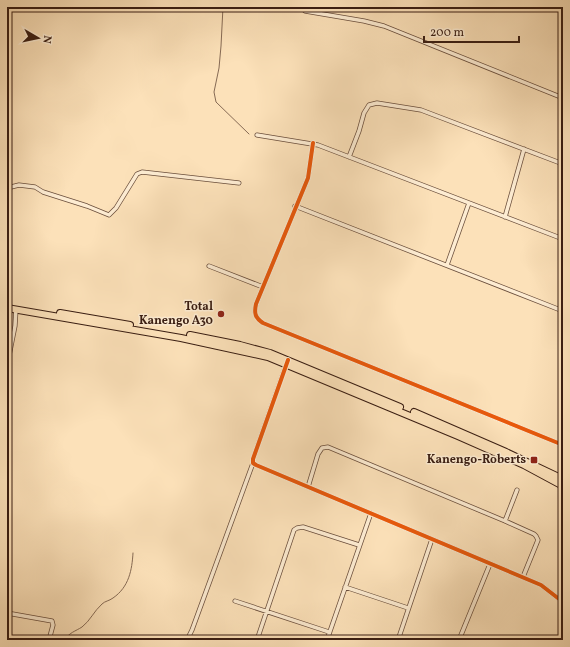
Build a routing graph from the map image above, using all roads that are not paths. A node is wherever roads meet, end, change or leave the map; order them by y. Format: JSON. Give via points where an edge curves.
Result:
{"nodes":[{"id":1,"x":305,"y":11,"type":"dead end"},
{"id":2,"x":563,"y":98,"type":"edge"},
{"id":3,"x":257,"y":135,"type":"dead end"},
{"id":4,"x":313,"y":144,"type":"junction"},
{"id":5,"x":524,"y":149,"type":"junction"},
{"id":6,"x":349,"y":157,"type":"junction"},
{"id":7,"x":563,"y":164,"type":"edge"},
{"id":8,"x":239,"y":184,"type":"dead end"},
{"id":9,"x":7,"y":188,"type":"edge"},
{"id":10,"x":469,"y":203,"type":"junction"},
{"id":11,"x":295,"y":206,"type":"junction"},
{"id":12,"x":505,"y":217,"type":"junction"},
{"id":13,"x":563,"y":239,"type":"edge"},
{"id":14,"x":447,"y":265,"type":"junction"},
{"id":15,"x":208,"y":266,"type":"dead end"},
{"id":16,"x":263,"y":287,"type":"junction"},
{"id":17,"x":7,"y":304,"type":"edge"},
{"id":18,"x":7,"y":308,"type":"edge"},
{"id":19,"x":16,"y":309,"type":"junction"},
{"id":20,"x":563,"y":311,"type":"edge"},
{"id":21,"x":8,"y":353,"type":"edge"},
{"id":22,"x":287,"y":362,"type":"junction"},
{"id":23,"x":7,"y":366,"type":"edge"},
{"id":24,"x":563,"y":445,"type":"edge"},
{"id":25,"x":253,"y":462,"type":"junction"},
{"id":26,"x":563,"y":479,"type":"edge"},
{"id":27,"x":563,"y":486,"type":"edge"},
{"id":28,"x":308,"y":487,"type":"junction"},
{"id":29,"x":518,"y":490,"type":"dead end"},
{"id":30,"x":370,"y":513,"type":"junction"},
{"id":31,"x":505,"y":521,"type":"junction"},
{"id":32,"x":432,"y":538,"type":"junction"},
{"id":33,"x":359,"y":546,"type":"junction"},
{"id":34,"x":490,"y":564,"type":"junction"},
{"id":35,"x":523,"y":577,"type":"junction"},
{"id":36,"x":345,"y":587,"type":"junction"},
{"id":37,"x":235,"y":601,"type":"dead end"},
{"id":38,"x":563,"y":602,"type":"edge"},
{"id":39,"x":408,"y":608,"type":"junction"},
{"id":40,"x":266,"y":612,"type":"junction"},
{"id":41,"x":7,"y":613,"type":"edge"},
{"id":42,"x":329,"y":632,"type":"junction"},
{"id":43,"x":49,"y":640,"type":"edge"},
{"id":44,"x":187,"y":640,"type":"edge"},
{"id":45,"x":257,"y":640,"type":"edge"},
{"id":46,"x":327,"y":640,"type":"edge"},
{"id":47,"x":398,"y":640,"type":"edge"},
{"id":48,"x":459,"y":640,"type":"edge"}],
"edges":[{"from":1,"to":2,"type":"street","via":[[384,26]]},
{"from":3,"to":4,"type":"street"},
{"from":4,"to":6,"type":"street"},
{"from":4,"to":11,"type":"street","via":[[308,178]]},
{"from":5,"to":6,"type":"street","via":[[421,110],[377,103],[369,105],[364,112]]},
{"from":5,"to":7,"type":"street"},
{"from":5,"to":12,"type":"street"},
{"from":6,"to":10,"type":"street"},
{"from":8,"to":9,"type":"street","via":[[142,172],[137,174],[109,215],[35,187],[19,185]]},
{"from":10,"to":12,"type":"street"},
{"from":10,"to":14,"type":"street"},
{"from":11,"to":14,"type":"street"},
{"from":11,"to":16,"type":"street"},
{"from":12,"to":13,"type":"street"},
{"from":14,"to":20,"type":"street"},
{"from":15,"to":16,"type":"street"},
{"from":16,"to":24,"type":"street","via":[[255,310],[256,317],[263,323]]},
{"from":17,"to":22,"type":"highway","via":[[205,338],[253,348]]},
{"from":18,"to":19,"type":"highway"},
{"from":19,"to":21,"type":"street","via":[[15,326]]},
{"from":19,"to":22,"type":"highway","via":[[208,343]]},
{"from":21,"to":23,"type":"street"},
{"from":22,"to":25,"type":"street"},
{"from":22,"to":26,"type":"highway","via":[[436,422]]},
{"from":22,"to":27,"type":"highway","via":[[524,465]]},
{"from":25,"to":28,"type":"street"},
{"from":25,"to":44,"type":"street"},
{"from":28,"to":30,"type":"street"},
{"from":28,"to":31,"type":"street","via":[[318,454],[322,448],[328,447]]},
{"from":29,"to":31,"type":"street"},
{"from":30,"to":32,"type":"street"},
{"from":30,"to":33,"type":"street"},
{"from":31,"to":35,"type":"street","via":[[534,534],[538,540]]},
{"from":32,"to":34,"type":"street"},
{"from":32,"to":39,"type":"street"},
{"from":33,"to":36,"type":"street"},
{"from":33,"to":40,"type":"street","via":[[303,527],[297,528],[292,533]]},
{"from":34,"to":35,"type":"street"},
{"from":34,"to":48,"type":"street"},
{"from":35,"to":38,"type":"street","via":[[545,587]]},
{"from":36,"to":39,"type":"street"},
{"from":36,"to":42,"type":"street"},
{"from":37,"to":40,"type":"street"},
{"from":39,"to":47,"type":"street"},
{"from":40,"to":42,"type":"street"},
{"from":40,"to":45,"type":"street"},
{"from":41,"to":43,"type":"street","via":[[52,621]]},
{"from":42,"to":46,"type":"street"}]}
